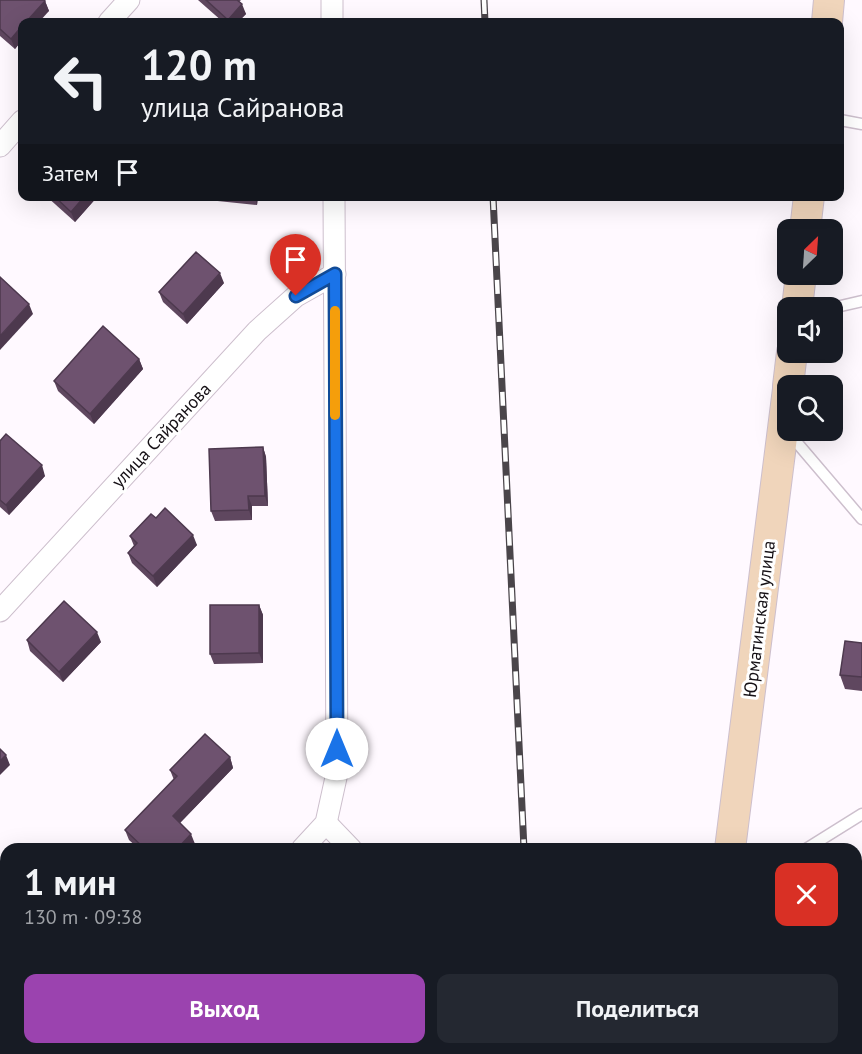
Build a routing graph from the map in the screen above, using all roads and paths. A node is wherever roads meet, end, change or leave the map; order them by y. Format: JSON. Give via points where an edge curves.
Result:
{"nodes":[{"id":1,"x":129,"y":0,"type":"edge"},
{"id":2,"x":332,"y":0,"type":"edge"},
{"id":3,"x":829,"y":0,"type":"edge"},
{"id":4,"x":113,"y":18,"type":"edge"},
{"id":5,"x":332,"y":18,"type":"edge"},
{"id":6,"x":827,"y":18,"type":"edge"},
{"id":7,"x":844,"y":121,"type":"edge"},
{"id":8,"x":862,"y":124,"type":"edge"},
{"id":9,"x":18,"y":126,"type":"edge"},
{"id":10,"x":0,"y":146,"type":"edge"},
{"id":11,"x":334,"y":201,"type":"edge"},
{"id":12,"x":808,"y":201,"type":"edge"},
{"id":13,"x":806,"y":219,"type":"edge"},
{"id":14,"x":335,"y":274,"type":"junction"},
{"id":15,"x":862,"y":301,"type":"edge"},
{"id":16,"x":843,"y":305,"type":"edge"},
{"id":17,"x":781,"y":441,"type":"edge"},
{"id":18,"x":796,"y":441,"type":"edge"},
{"id":19,"x":862,"y":519,"type":"edge"},
{"id":20,"x":0,"y":610,"type":"edge"},
{"id":21,"x":862,"y":814,"type":"edge"},
{"id":22,"x":326,"y":823,"type":"junction"},
{"id":23,"x":308,"y":843,"type":"edge"},
{"id":24,"x":345,"y":843,"type":"edge"},
{"id":25,"x":731,"y":843,"type":"edge"},
{"id":26,"x":816,"y":843,"type":"edge"}],
"edges":[{"from":1,"to":4,"type":"street"},
{"from":2,"to":5,"type":"street"},
{"from":3,"to":6,"type":"main road"},
{"from":7,"to":8,"type":"lane"},
{"from":9,"to":10,"type":"street"},
{"from":11,"to":14,"type":"street"},
{"from":12,"to":13,"type":"main road"},
{"from":14,"to":20,"type":"street","name":"улица Сайранова","via":[[296,296],[257,331]]},
{"from":14,"to":22,"type":"street","via":[[337,773]]},
{"from":15,"to":16,"type":"lane"},
{"from":17,"to":25,"type":"main road","name":"Юрматинская улица"},
{"from":18,"to":19,"type":"lane"},
{"from":21,"to":26,"type":"lane"},
{"from":22,"to":23,"type":"street"},
{"from":22,"to":24,"type":"street"}]}
